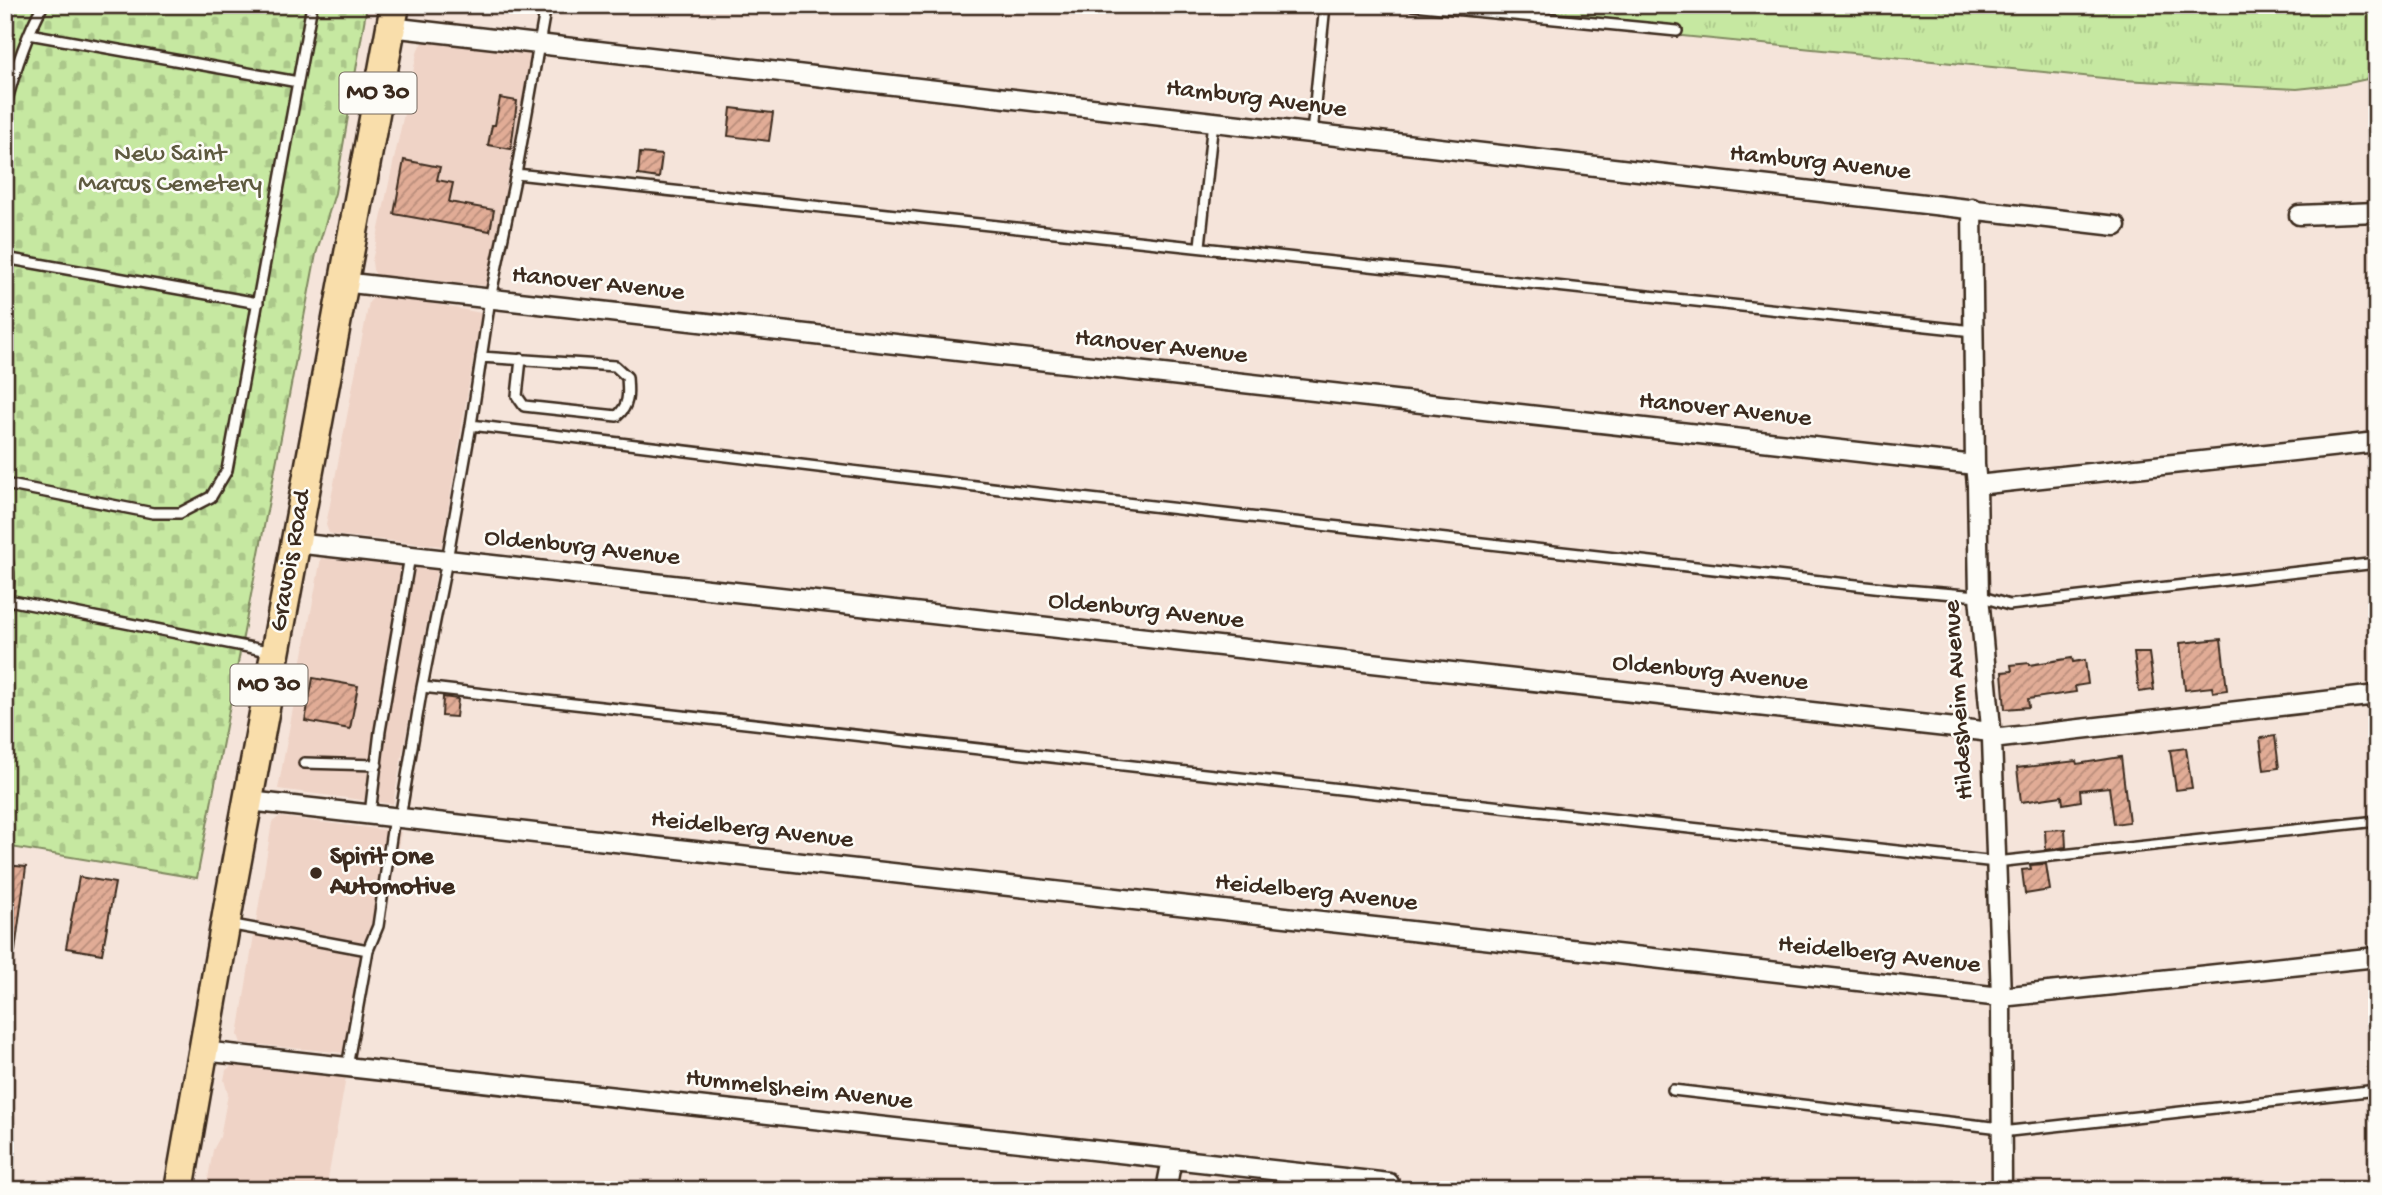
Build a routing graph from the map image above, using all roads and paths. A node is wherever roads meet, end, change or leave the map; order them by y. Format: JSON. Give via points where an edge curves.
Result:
{"nodes":[{"id":1,"x":43,"y":5,"type":"edge"},
{"id":2,"x":312,"y":5,"type":"edge"},
{"id":3,"x":546,"y":5,"type":"edge"},
{"id":4,"x":1325,"y":5,"type":"edge"},
{"id":5,"x":1412,"y":5,"type":"edge"},
{"id":6,"x":392,"y":16,"type":"edge"},
{"id":7,"x":1677,"y":31,"type":"dead end"},
{"id":8,"x":29,"y":34,"type":"junction"},
{"id":9,"x":539,"y":44,"type":"junction"},
{"id":10,"x":298,"y":82,"type":"junction"},
{"id":11,"x":5,"y":108,"type":"edge"},
{"id":12,"x":1213,"y":121,"type":"junction"},
{"id":13,"x":1312,"y":133,"type":"junction"},
{"id":14,"x":516,"y":174,"type":"junction"},
{"id":15,"x":1972,"y":208,"type":"junction"},
{"id":16,"x":2377,"y":212,"type":"edge"},
{"id":17,"x":2299,"y":215,"type":"dead end"},
{"id":18,"x":2116,"y":226,"type":"dead end"},
{"id":19,"x":1200,"y":246,"type":"junction"},
{"id":20,"x":5,"y":258,"type":"edge"},
{"id":21,"x":342,"y":282,"type":"junction"},
{"id":22,"x":490,"y":299,"type":"junction"},
{"id":23,"x":258,"y":303,"type":"junction"},
{"id":24,"x":1973,"y":331,"type":"junction"},
{"id":25,"x":481,"y":357,"type":"junction"},
{"id":26,"x":521,"y":359,"type":"junction"},
{"id":27,"x":471,"y":425,"type":"junction"},
{"id":28,"x":2377,"y":442,"type":"edge"},
{"id":29,"x":1975,"y":465,"type":"junction"},
{"id":30,"x":5,"y":484,"type":"edge"},
{"id":31,"x":1977,"y":485,"type":"junction"},
{"id":32,"x":295,"y":543,"type":"junction"},
{"id":33,"x":5,"y":550,"type":"edge"},
{"id":34,"x":410,"y":556,"type":"junction"},
{"id":35,"x":447,"y":560,"type":"junction"},
{"id":36,"x":2377,"y":562,"type":"edge"},
{"id":37,"x":1979,"y":596,"type":"junction"},
{"id":38,"x":7,"y":604,"type":"edge"},
{"id":39,"x":275,"y":652,"type":"junction"},
{"id":40,"x":422,"y":687,"type":"junction"},
{"id":41,"x":2377,"y":695,"type":"edge"},
{"id":42,"x":1992,"y":736,"type":"junction"},
{"id":43,"x":304,"y":763,"type":"dead end"},
{"id":44,"x":377,"y":765,"type":"junction"},
{"id":45,"x":249,"y":801,"type":"junction"},
{"id":46,"x":370,"y":814,"type":"junction"},
{"id":47,"x":397,"y":818,"type":"junction"},
{"id":48,"x":2377,"y":821,"type":"edge"},
{"id":49,"x":1996,"y":862,"type":"junction"},
{"id":50,"x":226,"y":924,"type":"junction"},
{"id":51,"x":368,"y":950,"type":"junction"},
{"id":52,"x":2377,"y":957,"type":"edge"},
{"id":53,"x":2001,"y":996,"type":"junction"},
{"id":54,"x":202,"y":1051,"type":"junction"},
{"id":55,"x":347,"y":1067,"type":"junction"},
{"id":56,"x":1673,"y":1090,"type":"dead end"},
{"id":57,"x":2377,"y":1090,"type":"edge"},
{"id":58,"x":2001,"y":1130,"type":"junction"},
{"id":59,"x":1172,"y":1159,"type":"junction"},
{"id":60,"x":1389,"y":1183,"type":"dead end"},
{"id":61,"x":179,"y":1190,"type":"edge"},
{"id":62,"x":1166,"y":1190,"type":"edge"},
{"id":63,"x":2001,"y":1190,"type":"edge"}],
"edges":[{"from":1,"to":8,"type":"lane"},
{"from":2,"to":10,"type":"lane"},
{"from":3,"to":9,"type":"lane"},
{"from":4,"to":13,"type":"lane"},
{"from":5,"to":7,"type":"lane"},
{"from":6,"to":9,"type":"street","name":"Hamburg Avenue"},
{"from":6,"to":21,"type":"main road","name":"Gravois Road","number":"MO 30"},
{"from":8,"to":10,"type":"lane"},
{"from":8,"to":11,"type":"lane"},
{"from":9,"to":12,"type":"street","name":"Hamburg Avenue"},
{"from":9,"to":14,"type":"lane"},
{"from":10,"to":23,"type":"lane"},
{"from":12,"to":13,"type":"street","name":"Hamburg Avenue"},
{"from":12,"to":19,"type":"lane"},
{"from":13,"to":15,"type":"street","name":"Hamburg Avenue"},
{"from":14,"to":19,"type":"lane"},
{"from":14,"to":22,"type":"lane"},
{"from":15,"to":18,"type":"street","name":"Hamburg Avenue"},
{"from":15,"to":24,"type":"street","name":"Hildesheim Avenue"},
{"from":16,"to":17,"type":"street"},
{"from":19,"to":24,"type":"lane"},
{"from":20,"to":23,"type":"lane"},
{"from":21,"to":22,"type":"street","name":"Hanover Avenue"},
{"from":21,"to":32,"type":"main road","name":"Gravois Road","number":"MO 30"},
{"from":22,"to":25,"type":"lane"},
{"from":22,"to":29,"type":"street","name":"Hanover Avenue"},
{"from":23,"to":30,"type":"lane","via":[[228,470],[211,497],[180,513],[153,513]]},
{"from":24,"to":29,"type":"street","name":"Hildesheim Avenue"},
{"from":25,"to":26,"type":"lane"},
{"from":25,"to":27,"type":"lane"},
{"from":26,"to":26,"type":"lane","via":[[615,366],[627,377],[628,402],[617,416],[524,406],[517,396]]},
{"from":27,"to":35,"type":"lane"},
{"from":27,"to":37,"type":"lane","via":[[1000,489]]},
{"from":28,"to":31,"type":"street"},
{"from":29,"to":31,"type":"street","name":"Hildesheim Avenue"},
{"from":31,"to":37,"type":"street","name":"Hildesheim Avenue"},
{"from":32,"to":34,"type":"street","name":"Oldenburg Avenue"},
{"from":32,"to":39,"type":"main road","name":"Gravois Road","number":"MO 30"},
{"from":33,"to":38,"type":"lane"},
{"from":34,"to":35,"type":"street","name":"Oldenburg Avenue"},
{"from":34,"to":44,"type":"lane"},
{"from":35,"to":40,"type":"lane"},
{"from":35,"to":42,"type":"street","name":"Oldenburg Avenue"},
{"from":36,"to":37,"type":"lane","via":[[2008,605]]},
{"from":37,"to":42,"type":"street","name":"Hildesheim Avenue"},
{"from":38,"to":39,"type":"lane"},
{"from":39,"to":45,"type":"main road","name":"Gravois Road","number":"MO 30"},
{"from":40,"to":47,"type":"lane"},
{"from":40,"to":49,"type":"lane"},
{"from":41,"to":42,"type":"street","name":"Oldenburg Avenue"},
{"from":42,"to":49,"type":"street","name":"Hildesheim Avenue"},
{"from":43,"to":44,"type":"lane"},
{"from":44,"to":46,"type":"lane"},
{"from":45,"to":46,"type":"street","name":"Heidelberg Avenue"},
{"from":45,"to":50,"type":"main road","name":"Gravois Road","number":"MO 30"},
{"from":46,"to":47,"type":"street","name":"Heidelberg Avenue"},
{"from":47,"to":51,"type":"lane","via":[[379,926]]},
{"from":47,"to":53,"type":"street","name":"Heidelberg Avenue"},
{"from":48,"to":49,"type":"lane"},
{"from":49,"to":53,"type":"street","name":"Hildesheim Avenue"},
{"from":50,"to":51,"type":"lane"},
{"from":50,"to":54,"type":"main road","name":"Gravois Road","number":"MO 30"},
{"from":51,"to":55,"type":"lane"},
{"from":52,"to":53,"type":"street","name":"Heidelberg Avenue"},
{"from":53,"to":58,"type":"street","name":"Hildesheim Avenue"},
{"from":54,"to":55,"type":"street","name":"Hummelsheim Avenue"},
{"from":54,"to":61,"type":"main road","name":"Gravois Road","number":"MO 30"},
{"from":55,"to":59,"type":"street","name":"Hummelsheim Avenue"},
{"from":56,"to":58,"type":"lane"},
{"from":57,"to":58,"type":"lane"},
{"from":58,"to":63,"type":"street","name":"Hildesheim Avenue"},
{"from":59,"to":60,"type":"street","name":"Hummelsheim Avenue"},
{"from":59,"to":62,"type":"street"}]}
